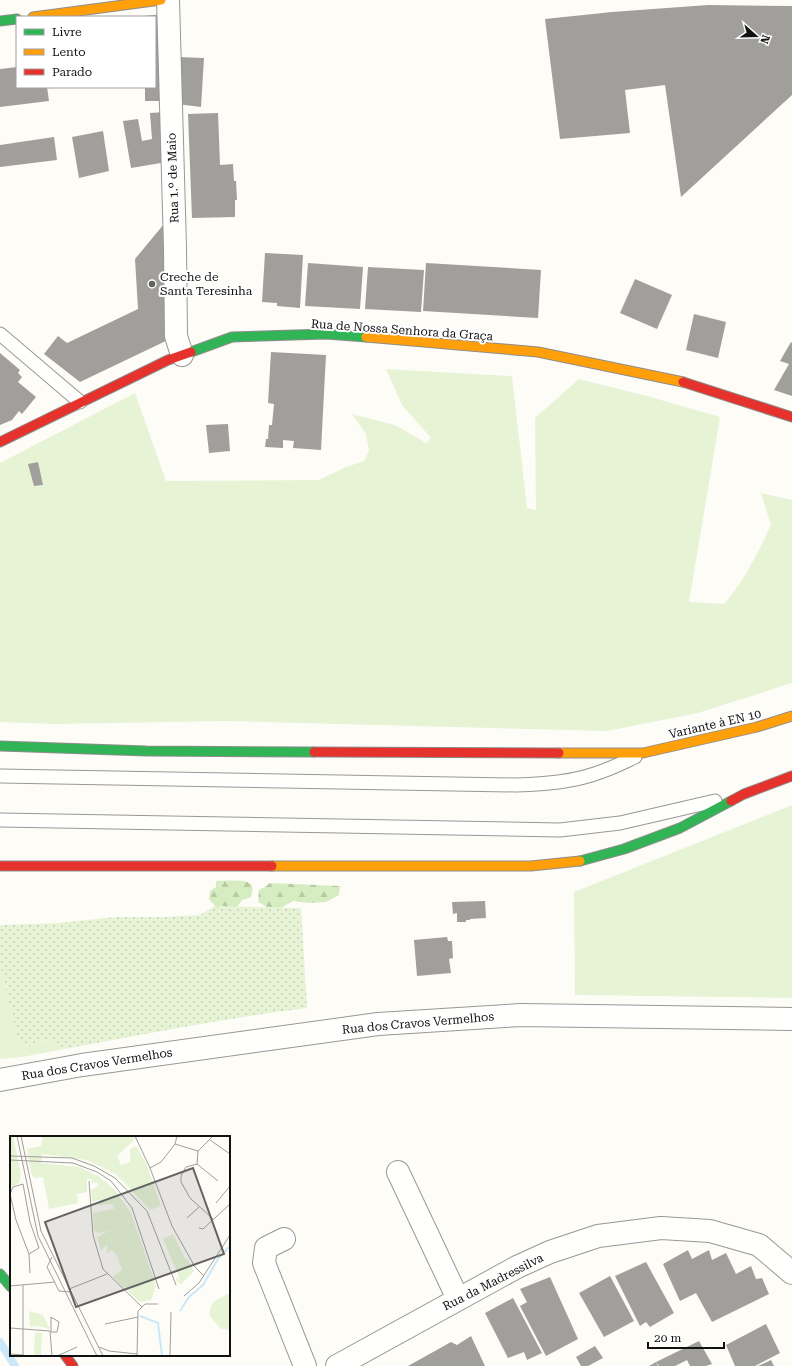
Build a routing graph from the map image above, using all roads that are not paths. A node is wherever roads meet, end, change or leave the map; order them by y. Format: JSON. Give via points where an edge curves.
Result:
{"nodes":[{"id":1,"x":168,"y":0,"type":"edge"},
{"id":2,"x":149,"y":1,"type":"edge"},
{"id":3,"x":40,"y":16,"type":"edge"},
{"id":4,"x":16,"y":19,"type":"edge"},
{"id":5,"x":0,"y":21,"type":"edge"},
{"id":6,"x":0,"y":334,"type":"edge"},
{"id":7,"x":182,"y":355,"type":"junction"},
{"id":8,"x":80,"y":402,"type":"junction"},
{"id":9,"x":792,"y":417,"type":"edge"},
{"id":10,"x":0,"y":442,"type":"edge"},
{"id":11,"x":792,"y":716,"type":"edge"},
{"id":12,"x":0,"y":746,"type":"edge"},
{"id":13,"x":643,"y":753,"type":"junction"},
{"id":14,"x":0,"y":776,"type":"edge"},
{"id":15,"x":792,"y":776,"type":"edge"},
{"id":16,"x":744,"y":794,"type":"junction"},
{"id":17,"x":0,"y":820,"type":"edge"},
{"id":18,"x":0,"y":866,"type":"edge"},
{"id":19,"x":792,"y":1019,"type":"edge"},
{"id":20,"x":0,"y":1080,"type":"edge"},
{"id":21,"x":398,"y":1172,"type":"dead end"},
{"id":22,"x":284,"y":1239,"type":"dead end"},
{"id":23,"x":792,"y":1272,"type":"edge"},
{"id":24,"x":0,"y":1274,"type":"edge"},
{"id":25,"x":10,"y":1285,"type":"edge"},
{"id":26,"x":458,"y":1299,"type":"junction"},
{"id":27,"x":66,"y":1356,"type":"edge"},
{"id":28,"x":73,"y":1366,"type":"edge"},
{"id":29,"x":305,"y":1366,"type":"edge"},
{"id":30,"x":337,"y":1366,"type":"edge"}],
"edges":[{"from":1,"to":7,"type":"street","name":"Rua 1.º de Maio","via":[[176,336]]},
{"from":2,"to":3,"type":"main road"},
{"from":4,"to":5,"type":"main road"},
{"from":6,"to":8,"type":"lane"},
{"from":7,"to":8,"type":"main road","name":"Rua de Nossa Senhora da Graça"},
{"from":7,"to":9,"type":"main road","name":"Rua de Nossa Senhora da Graça","via":[[232,337],[326,334],[538,352],[689,383]]},
{"from":8,"to":10,"type":"main road","name":"Rua de Nossa Senhora da Graça"},
{"from":11,"to":13,"type":"main road","name":"Variante à EN 10","via":[[757,727]]},
{"from":12,"to":13,"type":"main road","name":"Variante à EN 10","via":[[146,751]]},
{"from":13,"to":14,"type":"lane","via":[[603,771],[547,784]]},
{"from":15,"to":16,"type":"main road"},
{"from":16,"to":17,"type":"lane","via":[[620,823],[560,830]]},
{"from":16,"to":18,"type":"main road","via":[[680,828],[624,849],[579,861],[531,866]]},
{"from":19,"to":20,"type":"street","name":"Rua dos Cravos Vermelhos","via":[[520,1015],[378,1024],[82,1065]]},
{"from":21,"to":26,"type":"street"},
{"from":22,"to":29,"type":"street","via":[[266,1248],[264,1263]]},
{"from":23,"to":26,"type":"street","name":"Rua da Madressilva","via":[[759,1245],[710,1231],[661,1228],[584,1240],[517,1266]]},
{"from":24,"to":25,"type":"main road"},
{"from":26,"to":30,"type":"street","name":"Rua da Madressilva"},
{"from":27,"to":28,"type":"main road"}]}
